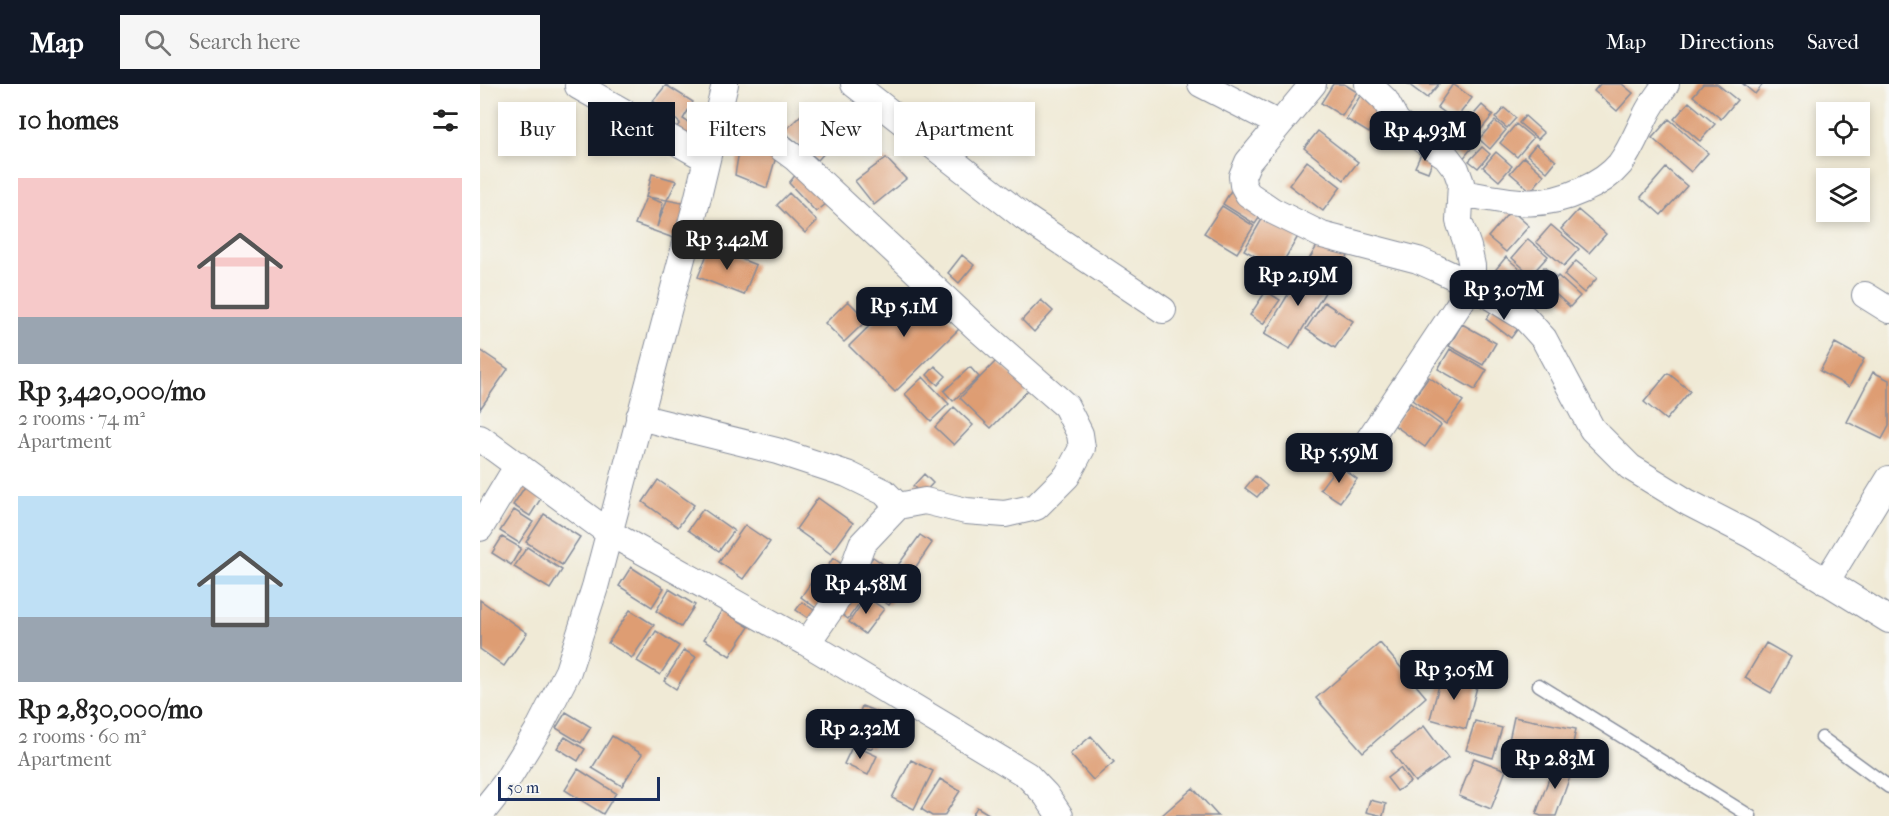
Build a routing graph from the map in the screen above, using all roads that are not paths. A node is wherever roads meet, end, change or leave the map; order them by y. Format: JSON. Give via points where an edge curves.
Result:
{"nodes":[{"id":1,"x":725,"y":84,"type":"edge"},
{"id":2,"x":854,"y":84,"type":"edge"},
{"id":3,"x":1201,"y":84,"type":"edge"},
{"id":4,"x":1313,"y":84,"type":"edge"},
{"id":5,"x":1368,"y":84,"type":"edge"},
{"id":6,"x":1666,"y":84,"type":"edge"},
{"id":7,"x":578,"y":86,"type":"edge"},
{"id":8,"x":721,"y":102,"type":"edge"},
{"id":9,"x":1279,"y":124,"type":"junction"},
{"id":10,"x":787,"y":152,"type":"edge"},
{"id":11,"x":708,"y":156,"type":"edge"},
{"id":12,"x":707,"y":159,"type":"junction"},
{"id":13,"x":1462,"y":193,"type":"junction"},
{"id":14,"x":1472,"y":285,"type":"junction"},
{"id":15,"x":1865,"y":295,"type":"dead end"},
{"id":16,"x":1163,"y":310,"type":"dead end"},
{"id":17,"x":1889,"y":310,"type":"edge"},
{"id":18,"x":639,"y":417,"type":"junction"},
{"id":19,"x":480,"y":438,"type":"edge"},
{"id":20,"x":1360,"y":453,"type":"dead end"},
{"id":21,"x":518,"y":465,"type":"junction"},
{"id":22,"x":1889,"y":479,"type":"edge"},
{"id":23,"x":898,"y":506,"type":"junction"},
{"id":24,"x":480,"y":528,"type":"edge"},
{"id":25,"x":608,"y":532,"type":"junction"},
{"id":26,"x":1826,"y":582,"type":"junction"},
{"id":27,"x":1889,"y":620,"type":"edge"},
{"id":28,"x":807,"y":643,"type":"junction"},
{"id":29,"x":1539,"y":685,"type":"dead end"},
{"id":30,"x":1822,"y":738,"type":"dead end"},
{"id":31,"x":1889,"y":787,"type":"edge"},
{"id":32,"x":1051,"y":811,"type":"edge"},
{"id":33,"x":480,"y":815,"type":"edge"},
{"id":34,"x":1750,"y":816,"type":"edge"}],
"edges":[{"from":1,"to":8,"type":"street"},
{"from":2,"to":16,"type":"street","via":[[1024,217]]},
{"from":3,"to":9,"type":"street"},
{"from":4,"to":9,"type":"street"},
{"from":5,"to":13,"type":"street","via":[[1384,100],[1397,122],[1446,156],[1460,176]]},
{"from":6,"to":13,"type":"street","via":[[1620,164],[1599,182],[1564,199],[1544,203],[1524,204]]},
{"from":7,"to":12,"type":"street"},
{"from":9,"to":14,"type":"street","via":[[1248,162],[1242,176],[1248,195],[1322,235],[1418,260]]},
{"from":10,"to":23,"type":"street","via":[[1066,406],[1080,434],[1082,448],[1067,476],[1036,507],[1005,514],[966,511],[925,501]]},
{"from":11,"to":12,"type":"street"},
{"from":12,"to":18,"type":"street"},
{"from":13,"to":14,"type":"street","via":[[1459,221],[1472,266]]},
{"from":14,"to":20,"type":"street"},
{"from":14,"to":26,"type":"street","via":[[1525,318],[1537,330],[1592,429],[1630,467]]},
{"from":15,"to":17,"type":"street"},
{"from":18,"to":23,"type":"street","via":[[777,451],[847,474],[884,492]]},
{"from":18,"to":25,"type":"street"},
{"from":19,"to":21,"type":"street"},
{"from":21,"to":24,"type":"street"},
{"from":21,"to":25,"type":"street"},
{"from":22,"to":26,"type":"street"},
{"from":23,"to":28,"type":"street","via":[[862,544],[832,607]]},
{"from":25,"to":28,"type":"street"},
{"from":25,"to":33,"type":"street","via":[[568,672],[538,730]]},
{"from":26,"to":27,"type":"street"},
{"from":28,"to":32,"type":"street","via":[[1027,775],[1038,785]]},
{"from":29,"to":34,"type":"lane"},
{"from":30,"to":31,"type":"lane"}]}
